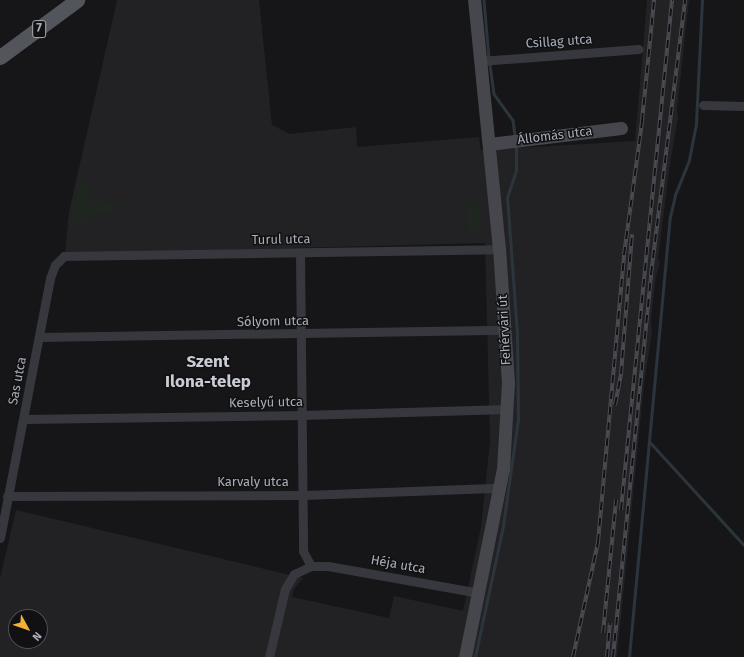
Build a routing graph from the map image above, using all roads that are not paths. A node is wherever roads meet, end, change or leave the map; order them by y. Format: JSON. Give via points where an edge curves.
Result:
{"nodes":[{"id":1,"x":77,"y":0,"type":"edge"},
{"id":2,"x":474,"y":0,"type":"edge"},
{"id":3,"x":640,"y":49,"type":"dead end"},
{"id":4,"x":0,"y":57,"type":"edge"},
{"id":5,"x":480,"y":61,"type":"junction"},
{"id":6,"x":702,"y":106,"type":"dead end"},
{"id":7,"x":744,"y":106,"type":"edge"},
{"id":8,"x":621,"y":128,"type":"dead end"},
{"id":9,"x":489,"y":144,"type":"junction"},
{"id":10,"x":499,"y":249,"type":"junction"},
{"id":11,"x":300,"y":253,"type":"junction"},
{"id":12,"x":64,"y":256,"type":"joint"},
{"id":13,"x":506,"y":330,"type":"junction"},
{"id":14,"x":301,"y":334,"type":"junction"},
{"id":15,"x":40,"y":338,"type":"junction"},
{"id":16,"x":508,"y":409,"type":"junction"},
{"id":17,"x":302,"y":416,"type":"junction"},
{"id":18,"x":24,"y":419,"type":"junction"},
{"id":19,"x":500,"y":488,"type":"junction"},
{"id":20,"x":304,"y":495,"type":"junction"},
{"id":21,"x":7,"y":496,"type":"junction"},
{"id":22,"x":0,"y":538,"type":"edge"},
{"id":23,"x":311,"y":566,"type":"junction"},
{"id":24,"x":480,"y":593,"type":"junction"},
{"id":25,"x":269,"y":657,"type":"edge"},
{"id":26,"x":465,"y":657,"type":"edge"}],
"edges":[{"from":1,"to":4,"type":"main road","number":"7"},
{"from":2,"to":5,"type":"main road","name":"Fehérvári út"},
{"from":3,"to":5,"type":"street","name":"Csillag utca"},
{"from":5,"to":9,"type":"main road","name":"Fehérvári út"},
{"from":6,"to":7,"type":"street"},
{"from":8,"to":9,"type":"main road","name":"Állomás utca"},
{"from":9,"to":10,"type":"main road","name":"Fehérvári út"},
{"from":10,"to":11,"type":"street","name":"Turul utca"},
{"from":10,"to":13,"type":"main road","name":"Fehérvári út"},
{"from":11,"to":12,"type":"street","name":"Turul utca"},
{"from":11,"to":14,"type":"street"},
{"from":12,"to":15,"type":"street","name":"Sas utca","via":[[55,265],[50,278]]},
{"from":13,"to":14,"type":"street","name":"Sólyom utca"},
{"from":13,"to":16,"type":"main road","name":"Fehérvári út"},
{"from":14,"to":15,"type":"street","name":"Sólyom utca"},
{"from":14,"to":17,"type":"street"},
{"from":15,"to":18,"type":"street","name":"Sas utca"},
{"from":16,"to":17,"type":"street","name":"Keselyű utca"},
{"from":16,"to":19,"type":"main road","name":"Fehérvári út"},
{"from":17,"to":18,"type":"street","name":"Keselyű utca"},
{"from":17,"to":20,"type":"street"},
{"from":18,"to":21,"type":"street","name":"Sas utca"},
{"from":19,"to":20,"type":"street","name":"Karvaly utca"},
{"from":19,"to":24,"type":"main road","name":"Fehérvári út"},
{"from":20,"to":21,"type":"street","name":"Karvaly utca"},
{"from":20,"to":23,"type":"street","via":[[303,551]]},
{"from":21,"to":22,"type":"street","name":"Sas utca"},
{"from":23,"to":24,"type":"street","name":"Héja utca","via":[[328,566]]},
{"from":23,"to":25,"type":"street","via":[[294,574],[285,589]]},
{"from":24,"to":26,"type":"main road","name":"Fehérvári út"}]}
